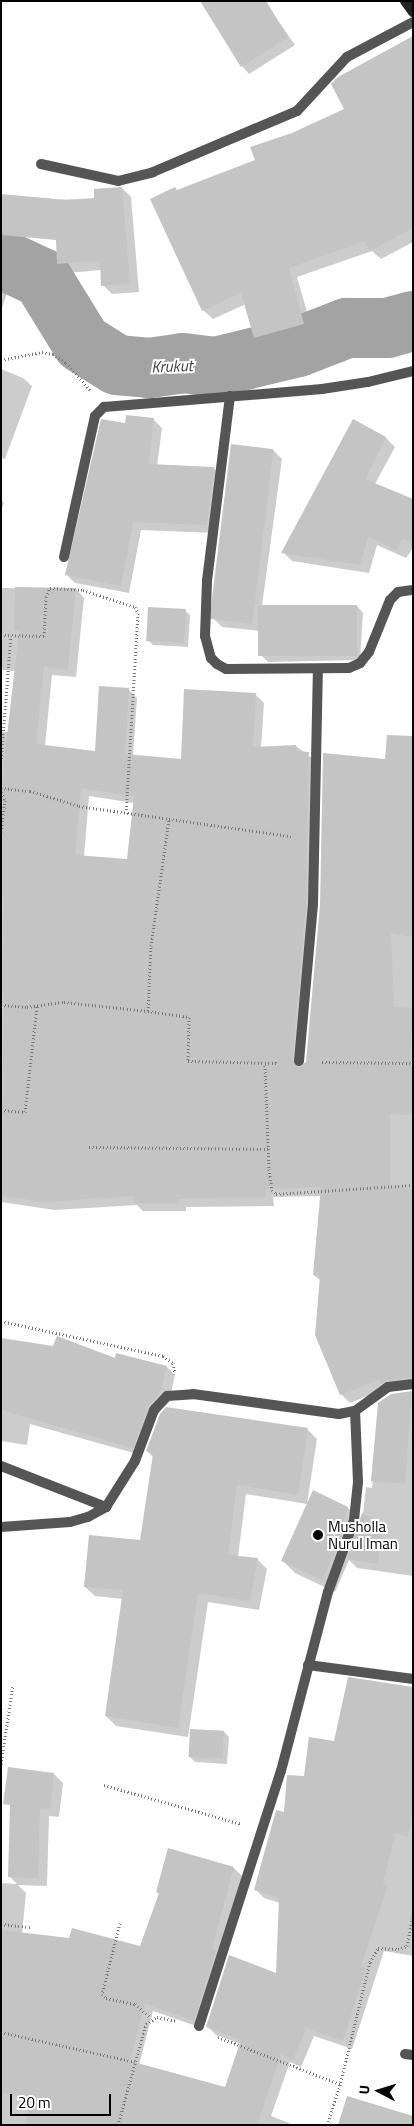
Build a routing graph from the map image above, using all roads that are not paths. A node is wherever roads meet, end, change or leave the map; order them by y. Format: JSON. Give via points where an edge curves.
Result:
{"nodes":[{"id":1,"x":405,"y":1,"type":"edge"},
{"id":2,"x":413,"y":12,"type":"edge"},
{"id":3,"x":413,"y":22,"type":"edge"},
{"id":4,"x":41,"y":164,"type":"dead end"},
{"id":5,"x":413,"y":371,"type":"edge"},
{"id":6,"x":230,"y":396,"type":"junction"},
{"id":7,"x":64,"y":557,"type":"dead end"},
{"id":8,"x":413,"y":590,"type":"edge"},
{"id":9,"x":318,"y":670,"type":"junction"},
{"id":10,"x":299,"y":1061,"type":"road end"},
{"id":11,"x":413,"y":1384,"type":"edge"},
{"id":12,"x":355,"y":1411,"type":"junction"},
{"id":13,"x":1,"y":1466,"type":"edge"},
{"id":14,"x":106,"y":1506,"type":"junction"},
{"id":15,"x":1,"y":1528,"type":"edge"},
{"id":16,"x":308,"y":1665,"type":"junction"},
{"id":17,"x":413,"y":1679,"type":"edge"},
{"id":18,"x":199,"y":2026,"type":"road end"}],
"edges":[{"from":1,"to":2,"type":"main road"},
{"from":3,"to":4,"type":"street","via":[[347,57],[297,111],[153,172],[118,181]]},
{"from":5,"to":6,"type":"street","via":[[368,382]]},
{"from":6,"to":7,"type":"street","via":[[104,406],[94,416]]},
{"from":6,"to":9,"type":"street","via":[[207,581],[208,650],[217,664],[226,669]]},
{"from":8,"to":9,"type":"street","via":[[398,592],[390,600],[369,652],[360,663],[350,668]]},
{"from":9,"to":10,"type":"street","via":[[313,904]]},
{"from":11,"to":12,"type":"street","via":[[380,1390]]},
{"from":12,"to":14,"type":"street","via":[[339,1414],[178,1394],[168,1396],[154,1410],[135,1462]]},
{"from":12,"to":16,"type":"street","via":[[358,1482],[354,1520],[328,1592]]},
{"from":13,"to":14,"type":"street"},
{"from":14,"to":15,"type":"street","via":[[88,1517],[70,1522]]},
{"from":16,"to":17,"type":"street"},
{"from":16,"to":18,"type":"street","via":[[300,1704]]}]}
